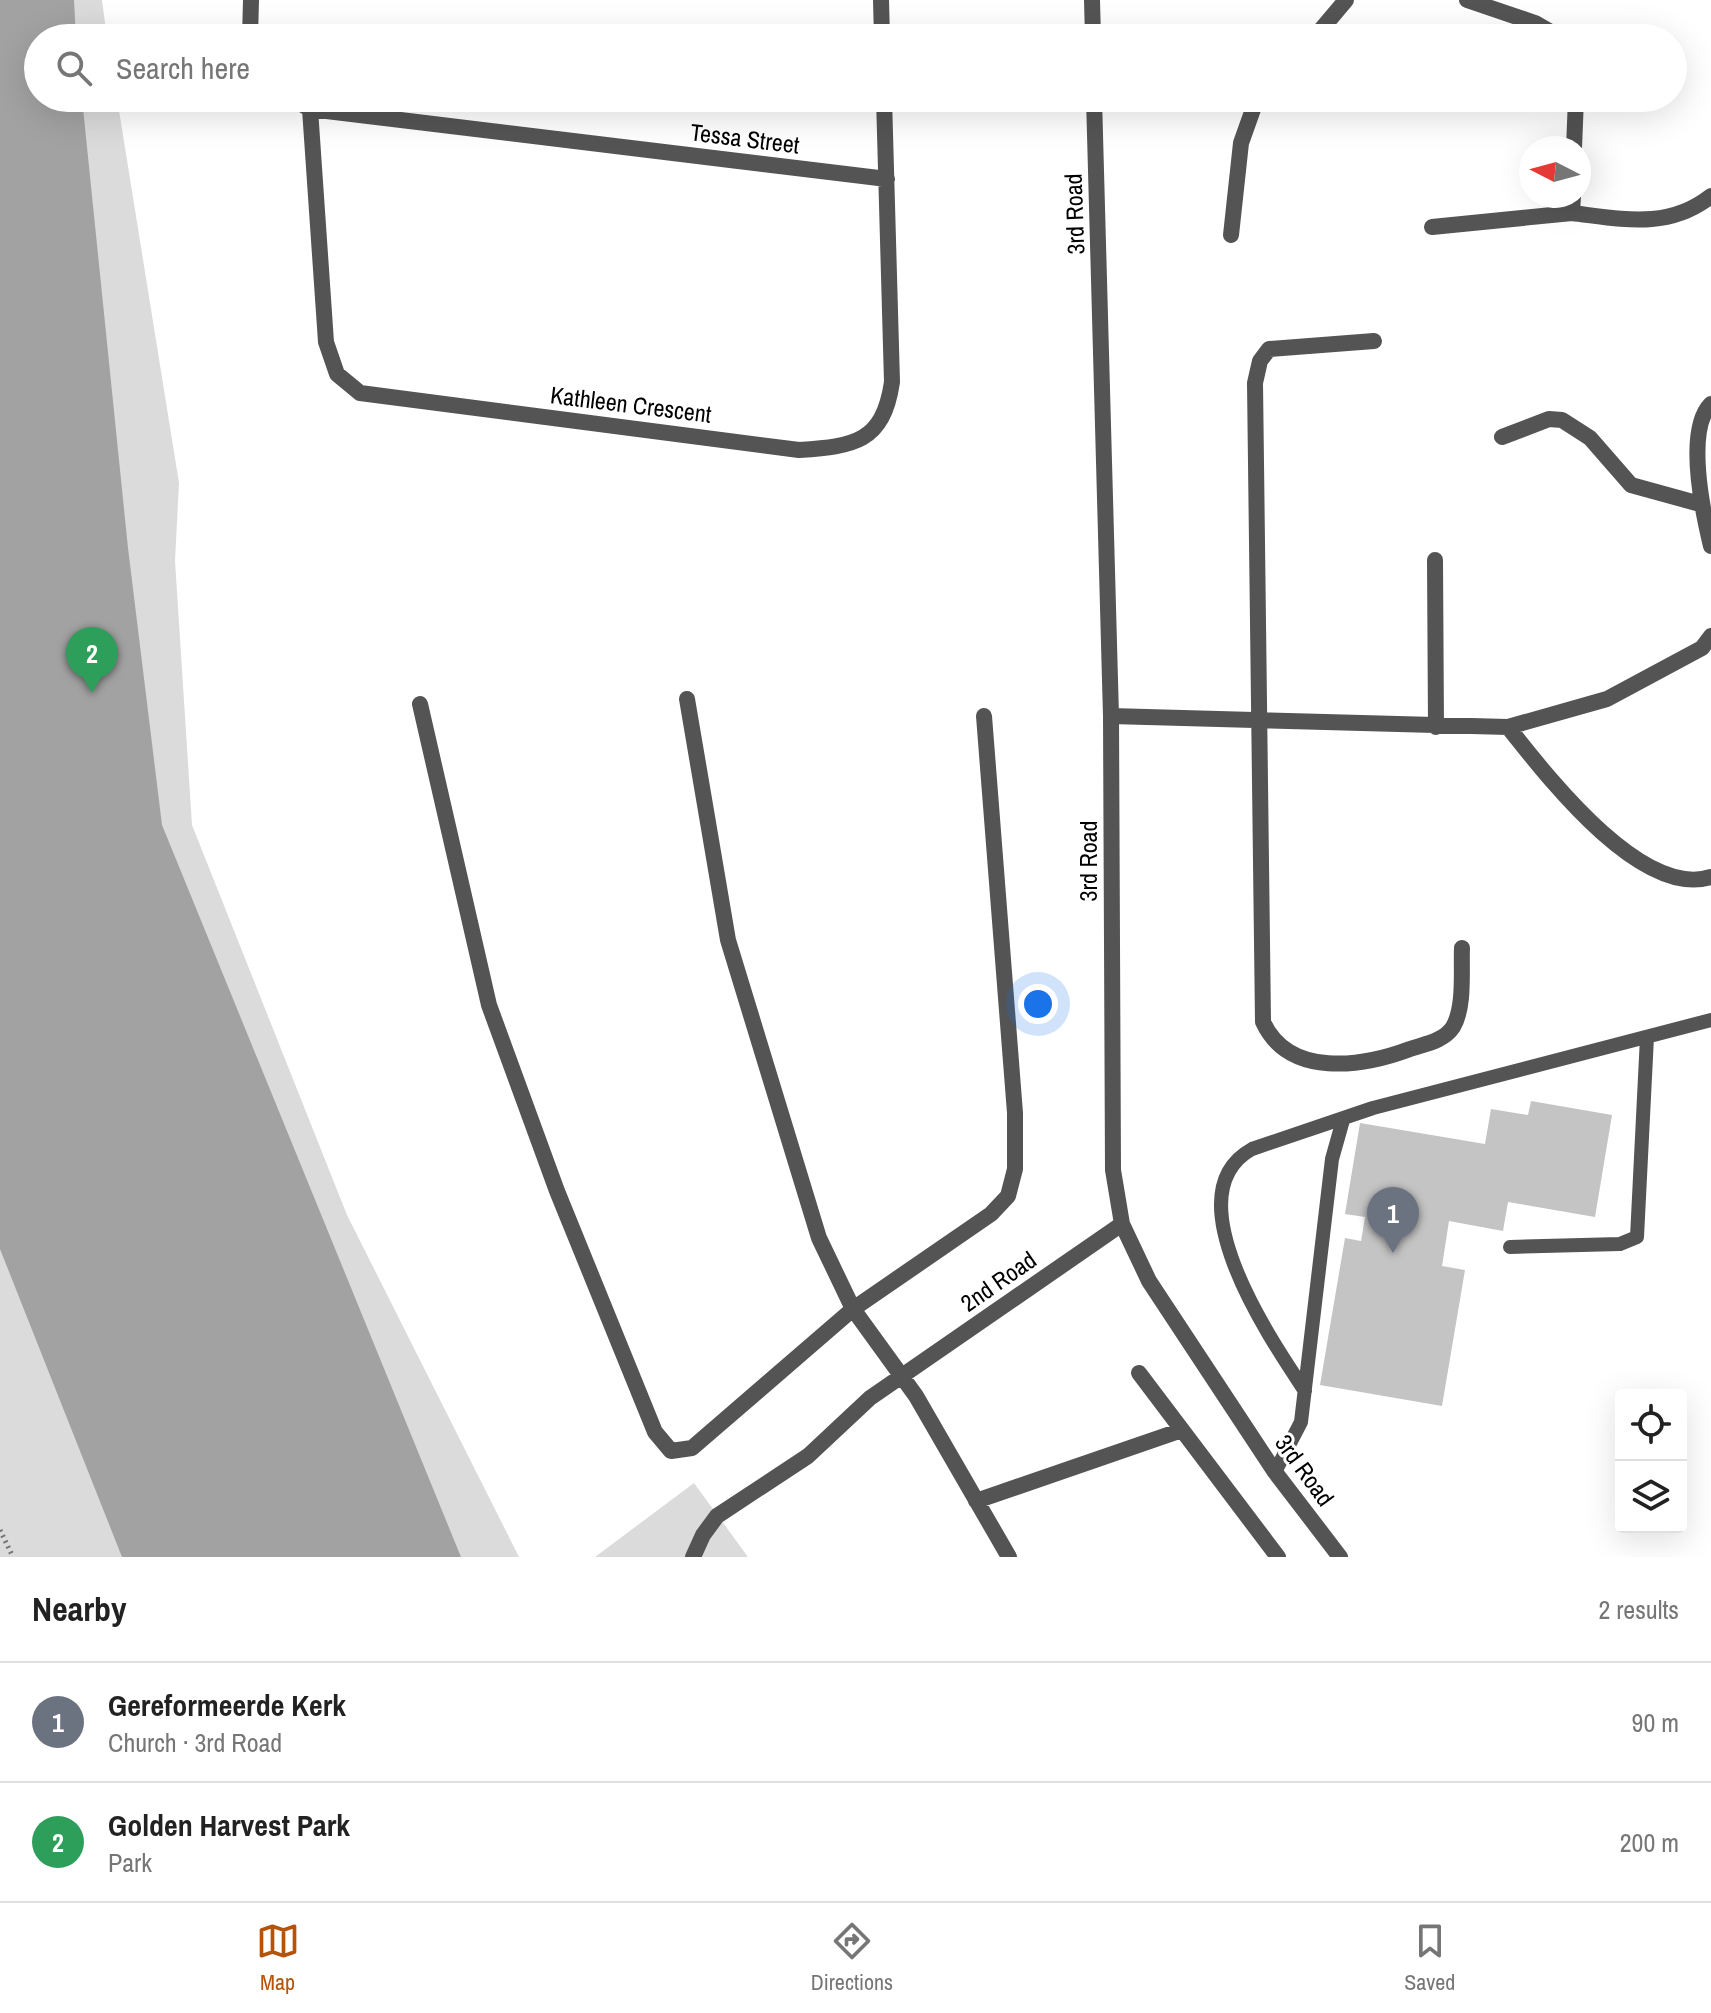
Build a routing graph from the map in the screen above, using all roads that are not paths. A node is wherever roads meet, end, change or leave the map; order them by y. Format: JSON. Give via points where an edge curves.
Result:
{"nodes":[{"id":1,"x":251,"y":0,"type":"edge"},
{"id":2,"x":881,"y":0,"type":"edge"},
{"id":3,"x":1092,"y":0,"type":"edge"},
{"id":4,"x":1346,"y":0,"type":"edge"},
{"id":5,"x":1467,"y":0,"type":"edge"},
{"id":6,"x":250,"y":24,"type":"edge"},
{"id":7,"x":882,"y":24,"type":"edge"},
{"id":8,"x":1093,"y":24,"type":"edge"},
{"id":9,"x":1326,"y":24,"type":"edge"},
{"id":10,"x":1537,"y":24,"type":"edge"},
{"id":11,"x":310,"y":112,"type":"edge"},
{"id":12,"x":335,"y":112,"type":"edge"},
{"id":13,"x":885,"y":112,"type":"edge"},
{"id":14,"x":1094,"y":112,"type":"edge"},
{"id":15,"x":1252,"y":112,"type":"edge"},
{"id":16,"x":1575,"y":112,"type":"edge"},
{"id":17,"x":1574,"y":136,"type":"edge"},
{"id":18,"x":887,"y":179,"type":"junction"},
{"id":19,"x":1711,"y":196,"type":"edge"},
{"id":20,"x":1548,"y":208,"type":"edge"},
{"id":21,"x":1588,"y":208,"type":"edge"},
{"id":22,"x":1432,"y":227,"type":"dead end"},
{"id":23,"x":1231,"y":235,"type":"dead end"},
{"id":24,"x":1374,"y":341,"type":"dead end"},
{"id":25,"x":1711,"y":404,"type":"edge"},
{"id":26,"x":1502,"y":437,"type":"dead end"},
{"id":27,"x":1700,"y":504,"type":"junction"},
{"id":28,"x":1711,"y":546,"type":"edge"},
{"id":29,"x":1435,"y":560,"type":"dead end"},
{"id":30,"x":1711,"y":636,"type":"edge"},
{"id":31,"x":687,"y":699,"type":"dead end"},
{"id":32,"x":420,"y":704,"type":"dead end"},
{"id":33,"x":984,"y":716,"type":"dead end"},
{"id":34,"x":1111,"y":716,"type":"junction"},
{"id":35,"x":1259,"y":720,"type":"junction"},
{"id":36,"x":1436,"y":727,"type":"junction"},
{"id":37,"x":1508,"y":727,"type":"junction"},
{"id":38,"x":1711,"y":877,"type":"edge"},
{"id":39,"x":1462,"y":948,"type":"dead end"},
{"id":40,"x":1711,"y":1020,"type":"edge"},
{"id":41,"x":1647,"y":1037,"type":"junction"},
{"id":42,"x":1343,"y":1120,"type":"junction"},
{"id":43,"x":1122,"y":1224,"type":"junction"},
{"id":44,"x":1510,"y":1247,"type":"dead end"},
{"id":45,"x":853,"y":1309,"type":"junction"},
{"id":46,"x":1139,"y":1373,"type":"dead end"},
{"id":47,"x":901,"y":1377,"type":"junction"},
{"id":48,"x":1305,"y":1391,"type":"junction"},
{"id":49,"x":1182,"y":1430,"type":"junction"},
{"id":50,"x":1275,"y":1472,"type":"junction"},
{"id":51,"x":976,"y":1501,"type":"junction"},
{"id":52,"x":693,"y":1557,"type":"edge"},
{"id":53,"x":1009,"y":1557,"type":"edge"},
{"id":54,"x":1278,"y":1557,"type":"edge"},
{"id":55,"x":1340,"y":1557,"type":"edge"}],
"edges":[{"from":1,"to":6,"type":"street"},
{"from":2,"to":7,"type":"street"},
{"from":3,"to":8,"type":"street"},
{"from":4,"to":9,"type":"street"},
{"from":5,"to":10,"type":"street"},
{"from":11,"to":18,"type":"street","name":"Kathleen Crescent","via":[[326,342],[337,374],[360,393],[799,450],[859,440],[883,420],[889,404]]},
{"from":12,"to":18,"type":"street","name":"Tessa Street"},
{"from":13,"to":18,"type":"street","name":"Kathleen Crescent"},
{"from":14,"to":34,"type":"street","name":"3rd Road"},
{"from":15,"to":23,"type":"street","via":[[1241,143]]},
{"from":16,"to":17,"type":"street"},
{"from":19,"to":21,"type":"street","via":[[1666,220],[1639,221]]},
{"from":20,"to":22,"type":"street"},
{"from":24,"to":35,"type":"street","via":[[1282,346],[1269,349],[1260,361],[1255,383]]},
{"from":25,"to":27,"type":"street","via":[[1699,436]]},
{"from":26,"to":27,"type":"street","via":[[1549,419],[1562,420],[1590,438],[1631,485]]},
{"from":27,"to":28,"type":"street"},
{"from":29,"to":36,"type":"street"},
{"from":30,"to":37,"type":"street","via":[[1702,648],[1607,699]]},
{"from":31,"to":45,"type":"street","via":[[728,940],[819,1238]]},
{"from":32,"to":45,"type":"street","via":[[489,1005],[557,1191],[661,1442],[671,1451],[692,1448]]},
{"from":33,"to":45,"type":"street","via":[[1015,1169],[1008,1196],[991,1214]]},
{"from":34,"to":35,"type":"street"},
{"from":34,"to":43,"type":"street","name":"3rd Road","via":[[1113,1170]]},
{"from":35,"to":36,"type":"street"},
{"from":35,"to":39,"type":"street","via":[[1263,1022],[1271,1040],[1302,1058],[1334,1065],[1376,1062],[1443,1037],[1457,1017]]},
{"from":36,"to":37,"type":"street"},
{"from":37,"to":38,"type":"street","via":[[1564,797],[1649,869],[1681,881]]},
{"from":40,"to":41,"type":"lane"},
{"from":41,"to":42,"type":"lane"},
{"from":41,"to":44,"type":"lane","via":[[1637,1237],[1620,1244]]},
{"from":42,"to":48,"type":"lane","via":[[1332,1159]]},
{"from":42,"to":48,"type":"lane","via":[[1236,1158],[1221,1196],[1238,1275],[1261,1325]]},
{"from":43,"to":47,"type":"street","name":"2nd Road"},
{"from":43,"to":50,"type":"street","name":"3rd Road","via":[[1149,1281]]},
{"from":45,"to":47,"type":"street"},
{"from":46,"to":49,"type":"street"},
{"from":47,"to":51,"type":"street"},
{"from":47,"to":52,"type":"street","name":"2nd Road","via":[[808,1456],[717,1516]]},
{"from":48,"to":50,"type":"lane","via":[[1301,1422]]},
{"from":49,"to":51,"type":"street"},
{"from":49,"to":54,"type":"street"},
{"from":50,"to":55,"type":"street","name":"3rd Road"},
{"from":51,"to":53,"type":"street"}]}
